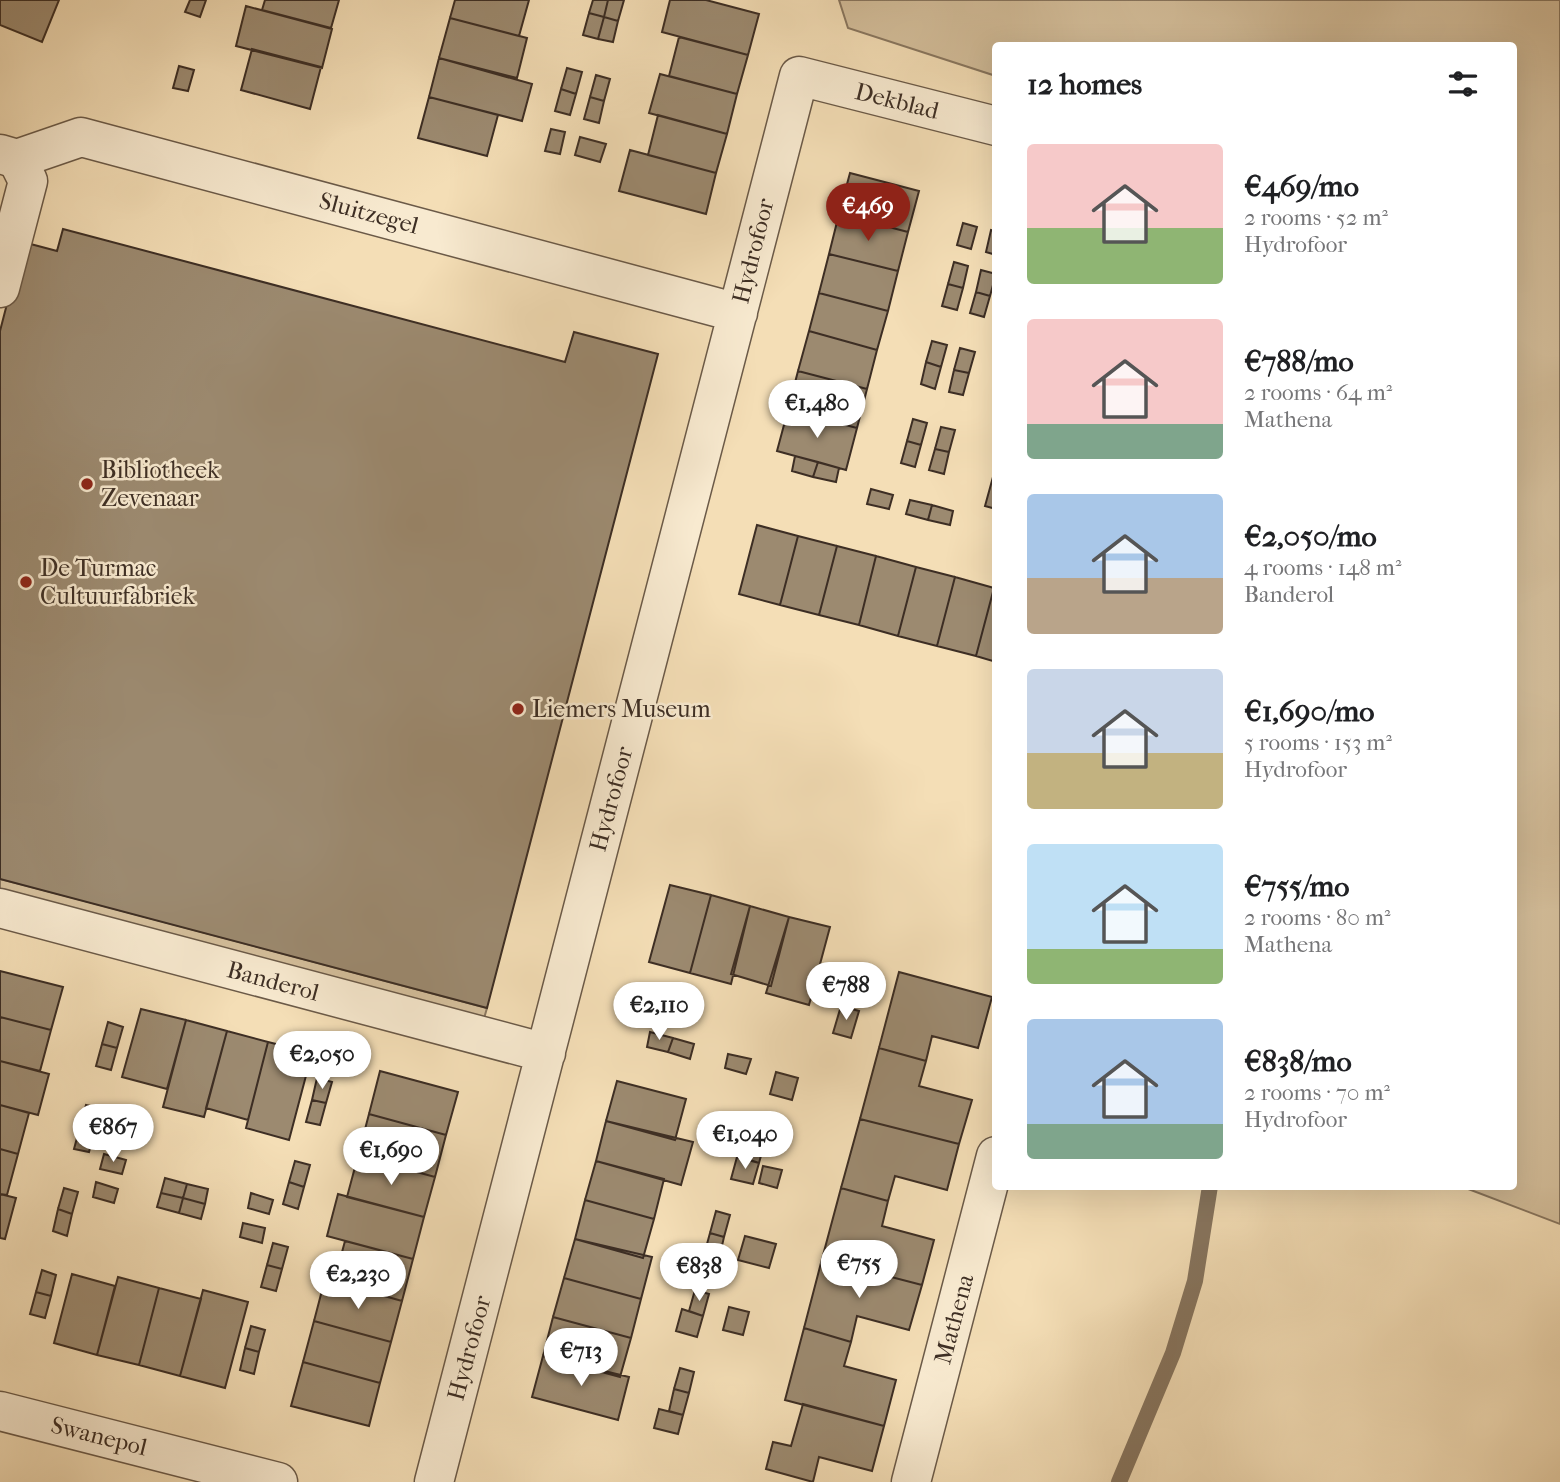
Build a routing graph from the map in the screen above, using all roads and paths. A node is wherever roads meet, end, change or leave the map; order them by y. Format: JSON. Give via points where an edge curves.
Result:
{"nodes":[{"id":1,"x":799,"y":76,"type":"joint"},
{"id":2,"x":992,"y":125,"type":"edge"},
{"id":3,"x":8,"y":156,"type":"edge"},
{"id":4,"x":0,"y":288,"type":"edge"},
{"id":5,"x":738,"y":313,"type":"junction"},
{"id":6,"x":0,"y":908,"type":"edge"},
{"id":7,"x":546,"y":1053,"type":"junction"},
{"id":8,"x":992,"y":1171,"type":"edge"},
{"id":9,"x":0,"y":1411,"type":"edge"},
{"id":10,"x":278,"y":1482,"type":"edge"},
{"id":11,"x":434,"y":1482,"type":"edge"},
{"id":12,"x":911,"y":1482,"type":"edge"}],
"edges":[{"from":1,"to":2,"type":"street","name":"Dekblad"},
{"from":1,"to":5,"type":"street","name":"Hydrofoor"},
{"from":3,"to":4,"type":"street","via":[[28,181]]},
{"from":3,"to":5,"type":"street","name":"Sluitzegel","via":[[81,137]]},
{"from":5,"to":7,"type":"street","name":"Hydrofoor"},
{"from":6,"to":7,"type":"street","name":"Banderol"},
{"from":7,"to":11,"type":"street","name":"Hydrofoor"},
{"from":8,"to":12,"type":"street","name":"Mathena"},
{"from":9,"to":10,"type":"street","name":"Swanepol"}]}
